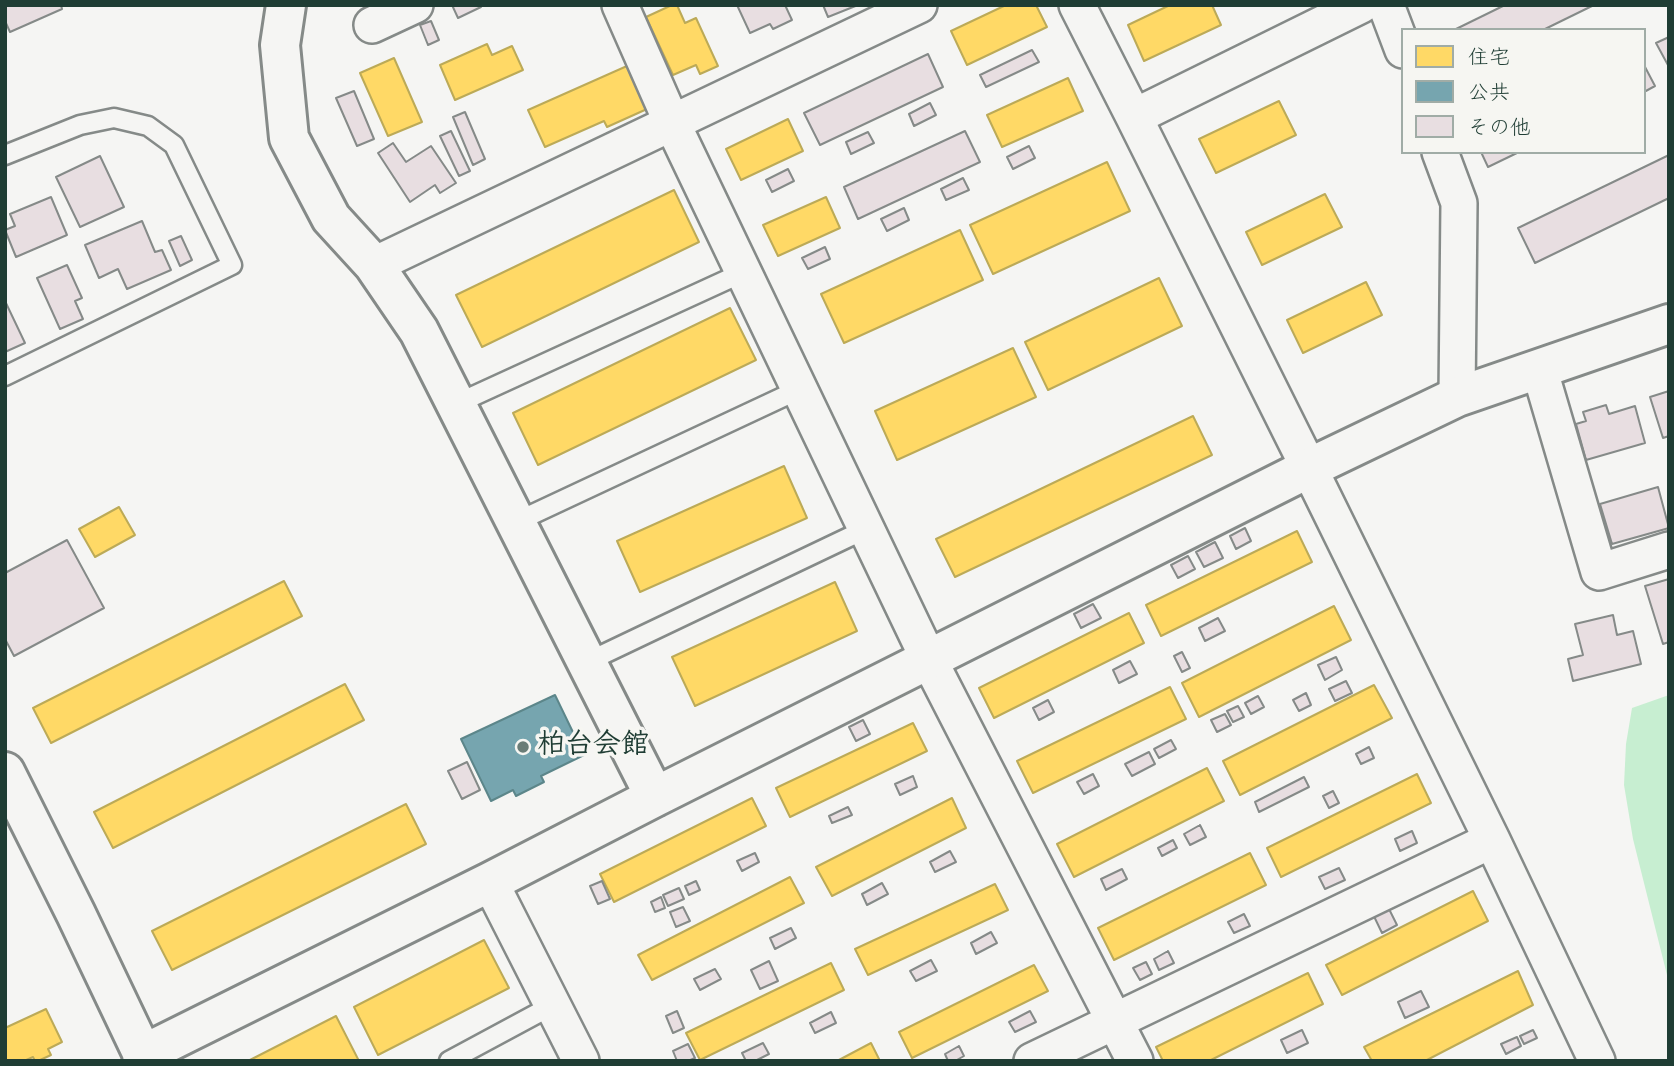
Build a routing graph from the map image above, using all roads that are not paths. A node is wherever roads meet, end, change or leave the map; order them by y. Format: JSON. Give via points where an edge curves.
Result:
{"nodes":[{"id":1,"x":286,"y":5,"type":"edge"},
{"id":2,"x":415,"y":5,"type":"edge"},
{"id":3,"x":620,"y":5,"type":"edge"},
{"id":4,"x":919,"y":5,"type":"edge"},
{"id":5,"x":1077,"y":5,"type":"edge"},
{"id":6,"x":1361,"y":5,"type":"edge"},
{"id":7,"x":1386,"y":5,"type":"edge"},
{"id":8,"x":372,"y":25,"type":"dead end"},
{"id":9,"x":1401,"y":45,"type":"edge"},
{"id":10,"x":1134,"y":117,"type":"junction"},
{"id":11,"x":672,"y":123,"type":"junction"},
{"id":12,"x":1441,"y":154,"type":"edge"},
{"id":13,"x":5,"y":155,"type":"edge"},
{"id":14,"x":374,"y":265,"type":"junction"},
{"id":15,"x":744,"y":272,"type":"junction"},
{"id":16,"x":1669,"y":324,"type":"edge"},
{"id":17,"x":1539,"y":368,"type":"junction"},
{"id":18,"x":5,"y":376,"type":"edge"},
{"id":19,"x":800,"y":389,"type":"junction"},
{"id":20,"x":1457,"y":397,"type":"junction"},
{"id":21,"x":456,"y":404,"type":"junction"},
{"id":22,"x":1309,"y":468,"type":"junction"},
{"id":23,"x":516,"y":522,"type":"junction"},
{"id":24,"x":866,"y":529,"type":"junction"},
{"id":25,"x":1669,"y":550,"type":"edge"},
{"id":26,"x":929,"y":660,"type":"junction"},
{"id":27,"x":587,"y":662,"type":"junction"},
{"id":28,"x":5,"y":772,"type":"edge"},
{"id":29,"x":655,"y":797,"type":"junction"},
{"id":30,"x":1492,"y":840,"type":"junction"},
{"id":31,"x":490,"y":882,"type":"junction"},
{"id":32,"x":553,"y":1006,"type":"junction"},
{"id":33,"x":1116,"y":1020,"type":"junction"},
{"id":34,"x":144,"y":1058,"type":"edge"},
{"id":35,"x":449,"y":1061,"type":"edge"},
{"id":36,"x":581,"y":1061,"type":"edge"},
{"id":37,"x":1032,"y":1061,"type":"edge"},
{"id":38,"x":1135,"y":1061,"type":"edge"},
{"id":39,"x":1597,"y":1061,"type":"edge"}],
"edges":[{"from":1,"to":14,"type":"street","via":[[280,46],[289,138],[331,218]]},
{"from":2,"to":8,"type":"street"},
{"from":3,"to":11,"type":"street"},
{"from":4,"to":11,"type":"street"},
{"from":5,"to":10,"type":"street"},
{"from":6,"to":10,"type":"street"},
{"from":7,"to":9,"type":"street"},
{"from":10,"to":22,"type":"street"},
{"from":11,"to":14,"type":"street"},
{"from":11,"to":15,"type":"street"},
{"from":12,"to":20,"type":"street","via":[[1459,203]]},
{"from":13,"to":18,"type":"lane","via":[[79,125],[114,118],[148,126],[174,145],[232,265]]},
{"from":14,"to":21,"type":"street","via":[[419,331]]},
{"from":15,"to":19,"type":"street"},
{"from":15,"to":21,"type":"lane"},
{"from":16,"to":17,"type":"street"},
{"from":17,"to":20,"type":"street"},
{"from":17,"to":25,"type":"street","via":[[1599,572]]},
{"from":19,"to":23,"type":"lane"},
{"from":19,"to":24,"type":"street"},
{"from":20,"to":22,"type":"street"},
{"from":21,"to":23,"type":"street"},
{"from":22,"to":26,"type":"street"},
{"from":22,"to":30,"type":"street"},
{"from":23,"to":27,"type":"street"},
{"from":24,"to":26,"type":"street"},
{"from":24,"to":27,"type":"lane"},
{"from":26,"to":29,"type":"street"},
{"from":26,"to":33,"type":"street"},
{"from":27,"to":29,"type":"street"},
{"from":28,"to":34,"type":"street"},
{"from":29,"to":31,"type":"street"},
{"from":30,"to":33,"type":"street"},
{"from":30,"to":39,"type":"street"},
{"from":31,"to":32,"type":"street"},
{"from":31,"to":34,"type":"street"},
{"from":32,"to":35,"type":"lane"},
{"from":32,"to":36,"type":"street"},
{"from":33,"to":37,"type":"street"},
{"from":33,"to":38,"type":"street"}]}
